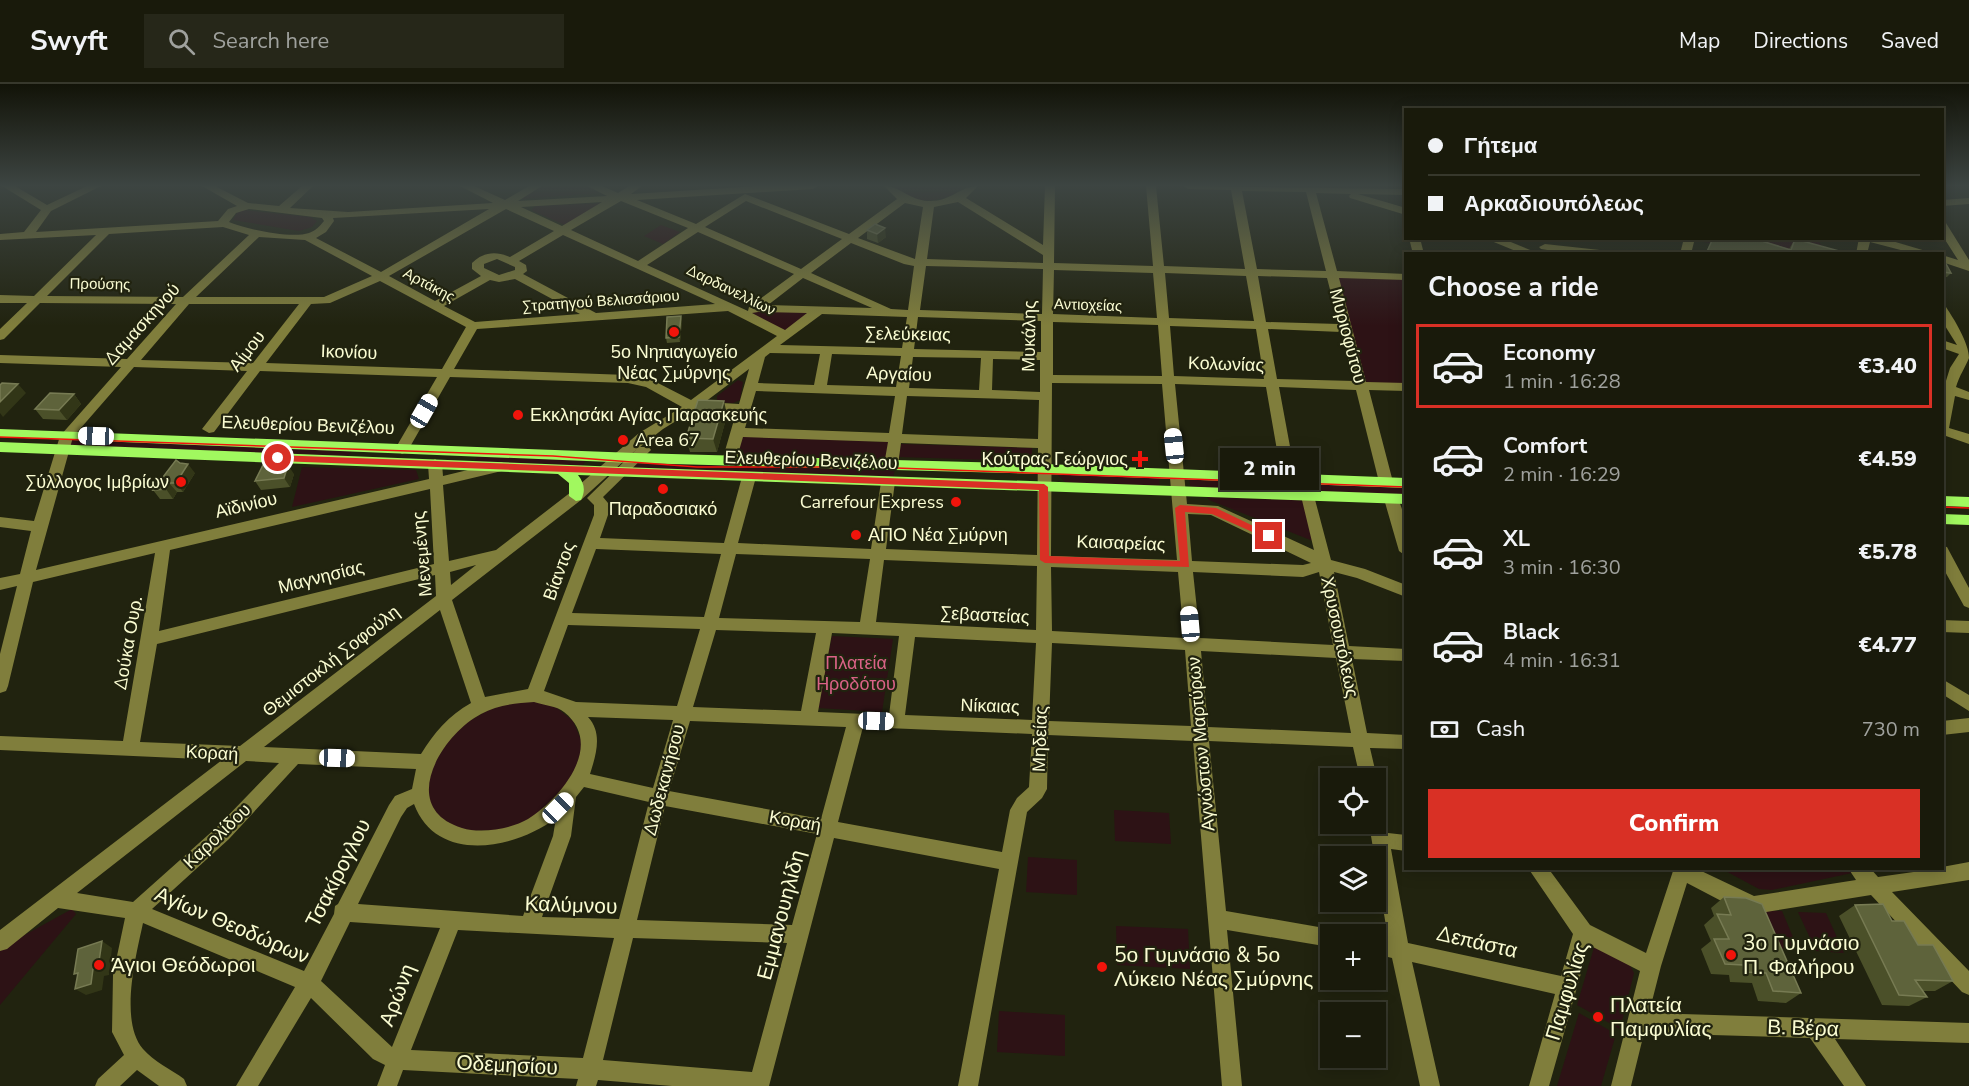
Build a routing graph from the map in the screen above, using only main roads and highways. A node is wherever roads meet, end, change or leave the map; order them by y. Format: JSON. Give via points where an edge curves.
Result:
{"nodes":[{"id":1,"x":0,"y":433,"type":"edge"},
{"id":2,"x":65,"y":442,"type":"junction"},
{"id":3,"x":0,"y":447,"type":"edge"},
{"id":4,"x":561,"y":469,"type":"junction"},
{"id":5,"x":1404,"y":483,"type":"edge"},
{"id":6,"x":576,"y":496,"type":"road end"},
{"id":7,"x":1398,"y":499,"type":"edge"},
{"id":8,"x":1944,"y":501,"type":"edge"},
{"id":9,"x":1969,"y":502,"type":"edge"},
{"id":10,"x":1944,"y":519,"type":"edge"},
{"id":11,"x":1969,"y":520,"type":"edge"}],
"edges":[{"from":1,"to":2,"type":"main road","name":"Ελευθερίου Βενιζέλου"},
{"from":2,"to":3,"type":"main road","name":"Ελευθερίου Βενιζέλου"},
{"from":2,"to":4,"type":"main road","name":"Ελευθερίου Βενιζέλου"},
{"from":2,"to":5,"type":"main road","name":"Ελευθερίου Βενιζέλου","via":[[402,448]]},
{"from":4,"to":6,"type":"main road","via":[[570,474],[578,487]]},
{"from":4,"to":7,"type":"main road","name":"Ελευθερίου Βενιζέλου"},
{"from":8,"to":9,"type":"main road"},
{"from":10,"to":11,"type":"main road"}]}
